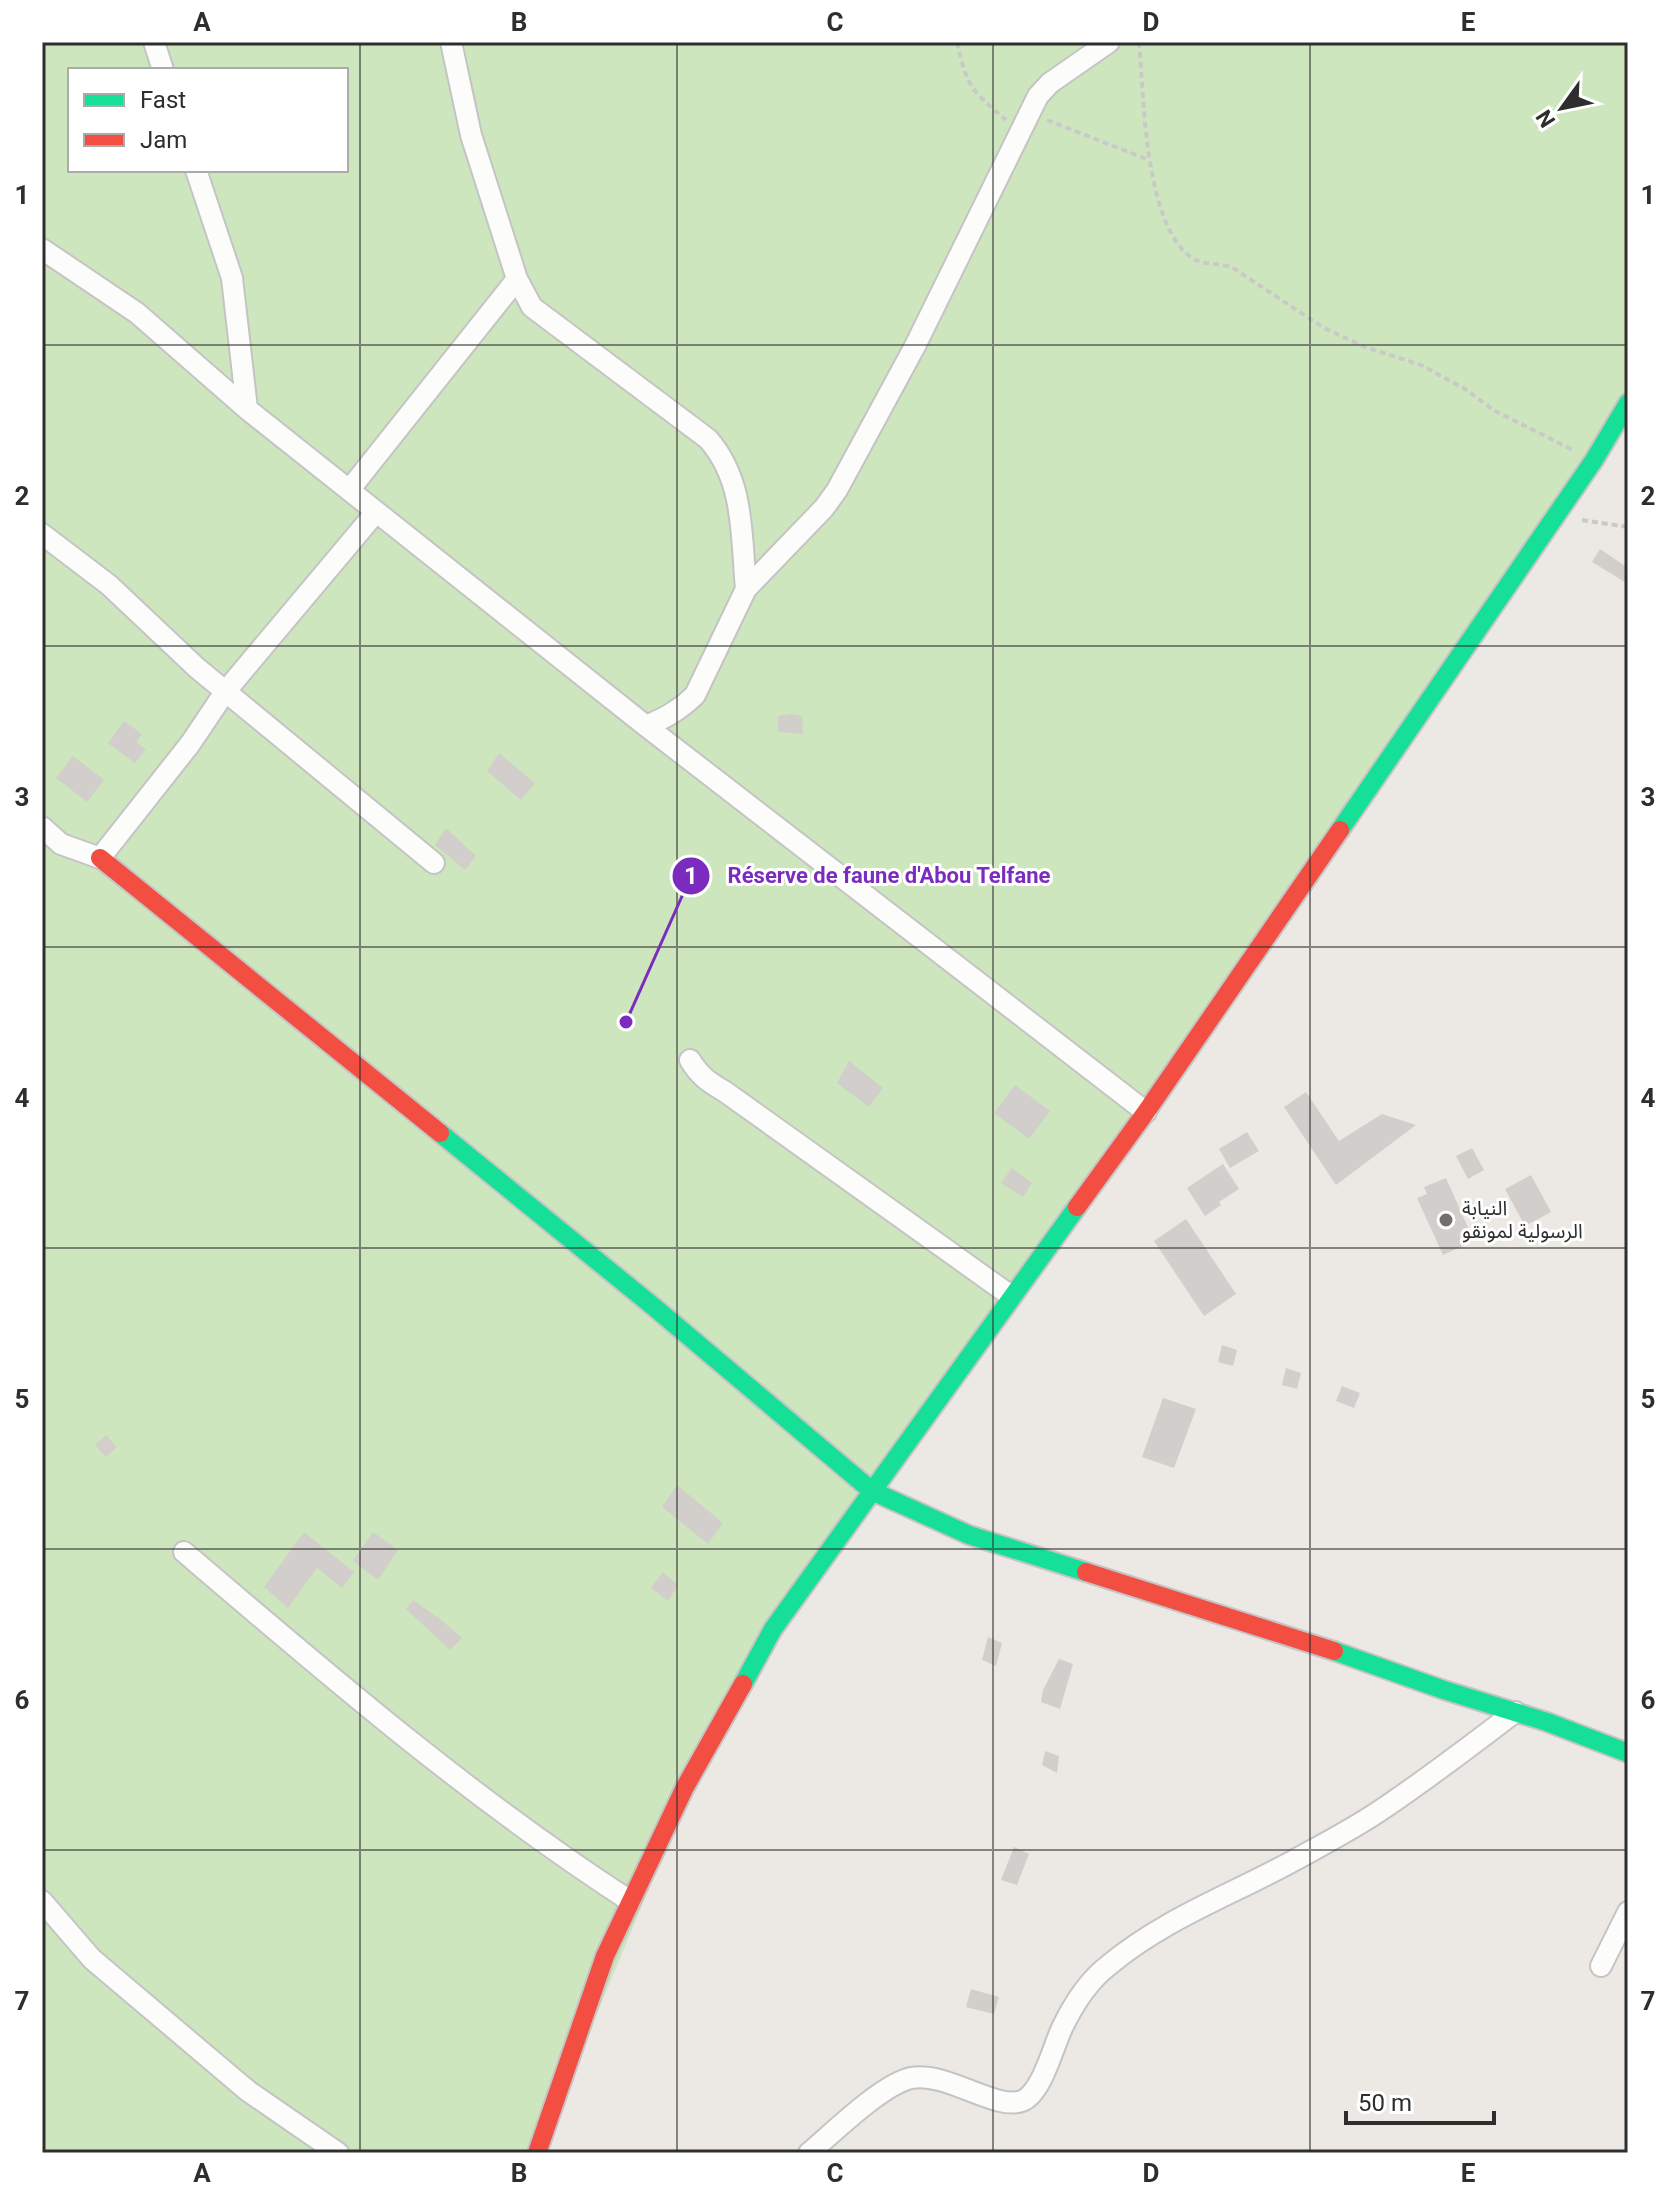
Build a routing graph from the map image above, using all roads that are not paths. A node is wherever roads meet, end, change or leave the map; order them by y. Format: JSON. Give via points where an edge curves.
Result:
{"nodes":[{"id":1,"x":154,"y":42,"type":"edge"},
{"id":2,"x":451,"y":42,"type":"edge"},
{"id":3,"x":1109,"y":42,"type":"edge"},
{"id":4,"x":162,"y":68,"type":"edge"},
{"id":5,"x":197,"y":172,"type":"edge"},
{"id":6,"x":42,"y":249,"type":"edge"},
{"id":7,"x":517,"y":279,"type":"junction"},
{"id":8,"x":1628,"y":403,"type":"edge"},
{"id":9,"x":247,"y":409,"type":"junction"},
{"id":10,"x":350,"y":489,"type":"junction"},
{"id":11,"x":376,"y":512,"type":"junction"},
{"id":12,"x":42,"y":534,"type":"edge"},
{"id":13,"x":746,"y":589,"type":"junction"},
{"id":14,"x":225,"y":692,"type":"junction"},
{"id":15,"x":646,"y":726,"type":"junction"},
{"id":16,"x":42,"y":827,"type":"edge"},
{"id":17,"x":100,"y":858,"type":"junction"},
{"id":18,"x":434,"y":863,"type":"dead end"},
{"id":19,"x":690,"y":1060,"type":"dead end"},
{"id":20,"x":1146,"y":1112,"type":"junction"},
{"id":21,"x":1011,"y":1296,"type":"junction"},
{"id":22,"x":872,"y":1491,"type":"junction"},
{"id":23,"x":184,"y":1552,"type":"dead end"},
{"id":24,"x":1515,"y":1712,"type":"junction"},
{"id":25,"x":1628,"y":1753,"type":"edge"},
{"id":26,"x":42,"y":1901,"type":"edge"},
{"id":27,"x":630,"y":1901,"type":"junction"},
{"id":28,"x":1628,"y":1912,"type":"edge"},
{"id":29,"x":1601,"y":1966,"type":"dead end"},
{"id":30,"x":338,"y":2153,"type":"edge"},
{"id":31,"x":537,"y":2153,"type":"edge"},
{"id":32,"x":809,"y":2153,"type":"edge"}],
"edges":[{"from":1,"to":4,"type":"street"},
{"from":2,"to":7,"type":"street","via":[[471,135]]},
{"from":3,"to":13,"type":"street","via":[[1038,96],[915,346],[837,490]]},
{"from":5,"to":9,"type":"street","via":[[232,278]]},
{"from":6,"to":9,"type":"street","via":[[137,313]]},
{"from":7,"to":10,"type":"street"},
{"from":7,"to":13,"type":"street","via":[[532,307],[718,450],[738,493]]},
{"from":8,"to":20,"type":"main road"},
{"from":9,"to":10,"type":"street"},
{"from":10,"to":11,"type":"street"},
{"from":11,"to":14,"type":"street"},
{"from":11,"to":15,"type":"street"},
{"from":12,"to":14,"type":"street","via":[[109,585]]},
{"from":13,"to":15,"type":"street","via":[[695,695],[682,708]]},
{"from":14,"to":17,"type":"street"},
{"from":14,"to":18,"type":"street"},
{"from":15,"to":20,"type":"street"},
{"from":16,"to":17,"type":"street","via":[[61,844]]},
{"from":17,"to":22,"type":"main road","via":[[642,1297]]},
{"from":19,"to":21,"type":"street","via":[[707,1082]]},
{"from":20,"to":21,"type":"main road"},
{"from":21,"to":22,"type":"main road"},
{"from":22,"to":24,"type":"main road","via":[[969,1535]]},
{"from":22,"to":27,"type":"main road","via":[[773,1629],[685,1787]]},
{"from":23,"to":27,"type":"street","via":[[437,1763]]},
{"from":24,"to":25,"type":"main road"},
{"from":24,"to":32,"type":"street","via":[[1376,1813],[1150,1935],[1108,1966],[1062,2028],[1035,2093],[1009,2103],[935,2078],[912,2078],[876,2098]]},
{"from":26,"to":30,"type":"street","via":[[92,1959],[248,2091]]},
{"from":27,"to":31,"type":"main road","via":[[605,1956]]},
{"from":28,"to":29,"type":"street"}]}
